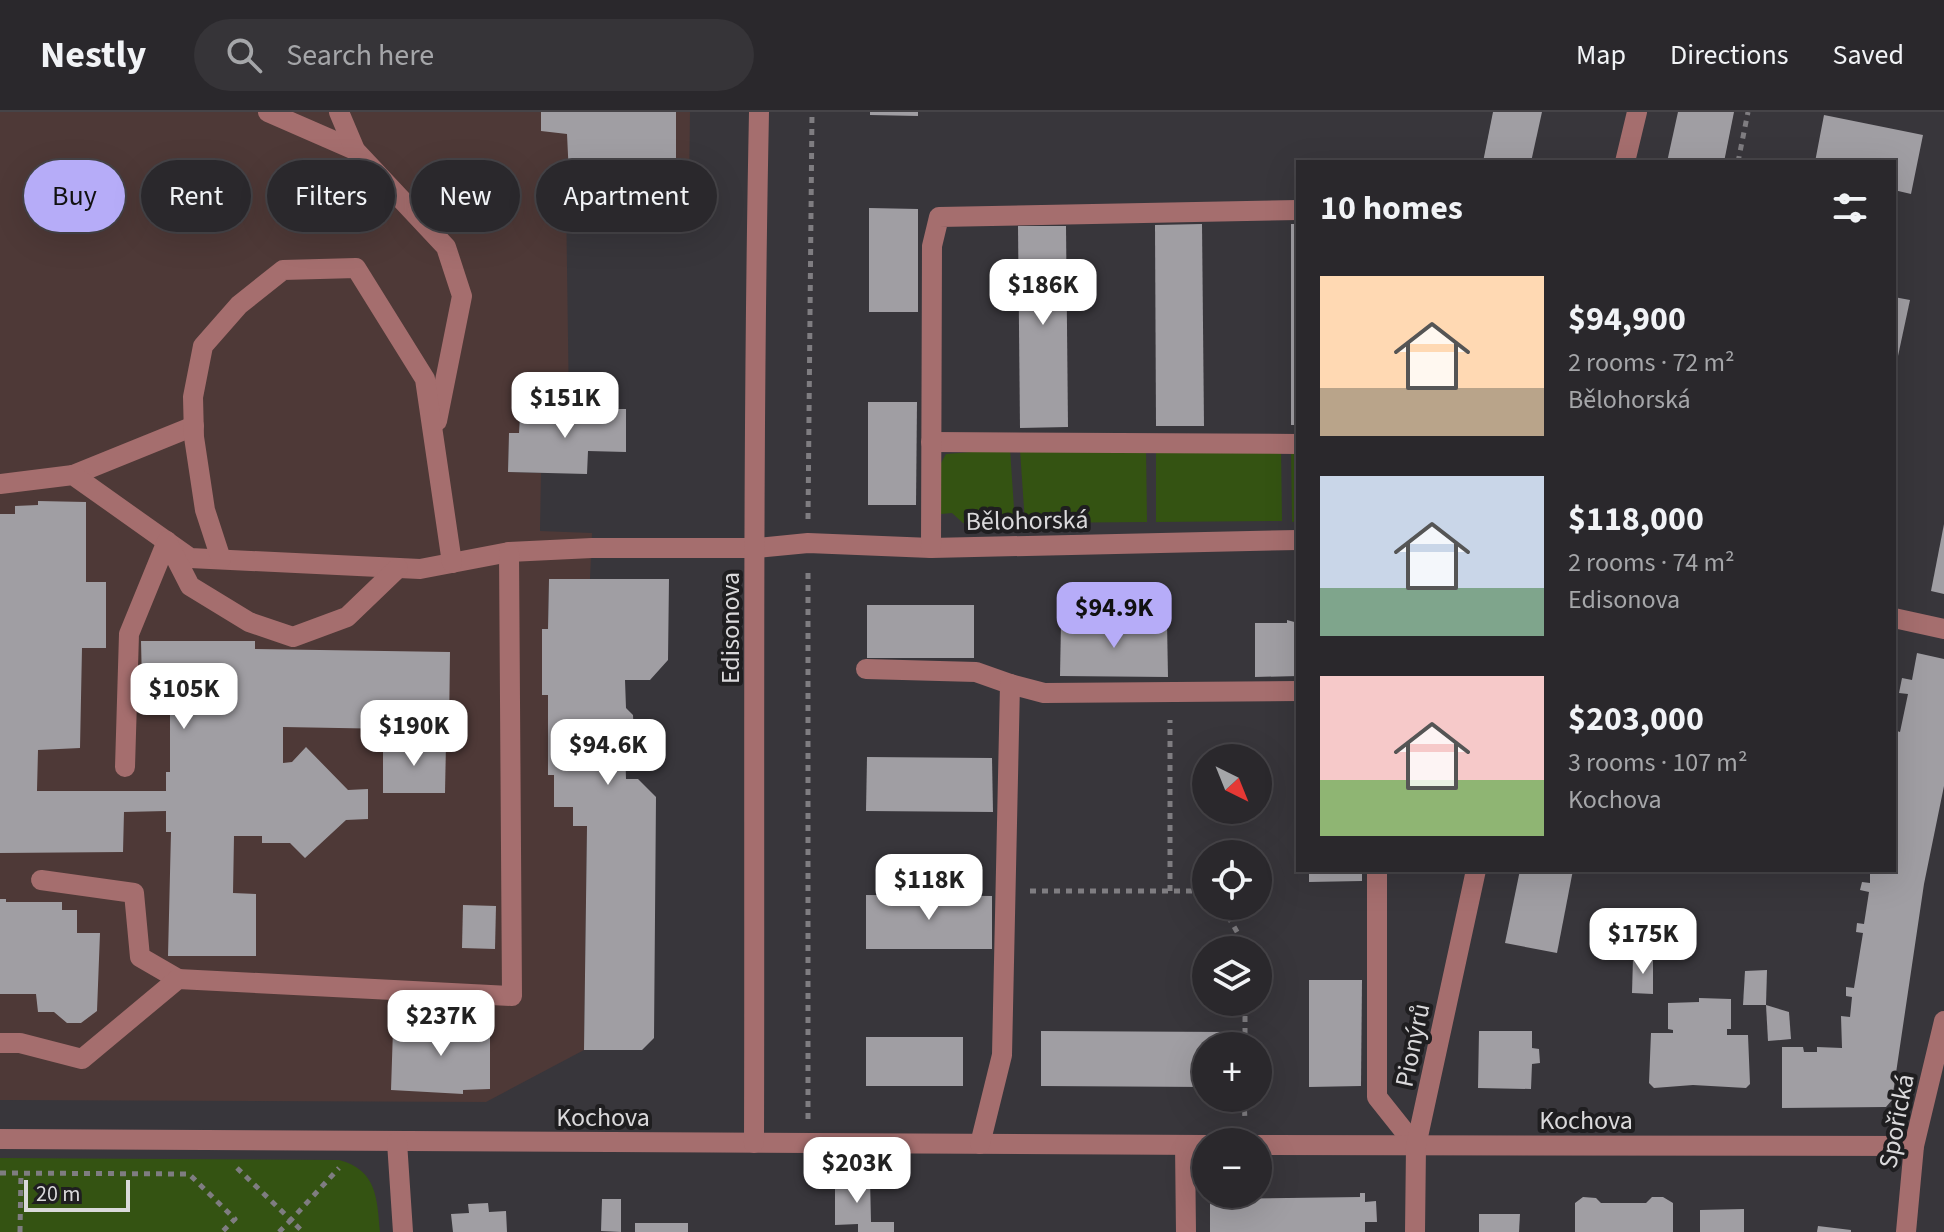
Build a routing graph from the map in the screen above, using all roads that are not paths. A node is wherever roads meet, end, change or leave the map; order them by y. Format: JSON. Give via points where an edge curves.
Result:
{"nodes":[{"id":1,"x":268,"y":112,"type":"edge"},
{"id":2,"x":308,"y":112,"type":"edge"},
{"id":3,"x":339,"y":112,"type":"edge"},
{"id":4,"x":759,"y":112,"type":"edge"},
{"id":5,"x":1637,"y":112,"type":"edge"},
{"id":6,"x":355,"y":150,"type":"junction"},
{"id":7,"x":1625,"y":160,"type":"edge"},
{"id":8,"x":1296,"y":210,"type":"edge"},
{"id":9,"x":194,"y":426,"type":"junction"},
{"id":10,"x":434,"y":437,"type":"junction"},
{"id":11,"x":931,"y":442,"type":"junction"},
{"id":12,"x":1296,"y":444,"type":"edge"},
{"id":13,"x":73,"y":475,"type":"junction"},
{"id":14,"x":0,"y":484,"type":"edge"},
{"id":15,"x":1296,"y":540,"type":"edge"},
{"id":16,"x":167,"y":541,"type":"junction"},
{"id":17,"x":757,"y":548,"type":"junction"},
{"id":18,"x":931,"y":548,"type":"junction"},
{"id":19,"x":509,"y":552,"type":"junction"},
{"id":20,"x":221,"y":559,"type":"junction"},
{"id":21,"x":452,"y":563,"type":"junction"},
{"id":22,"x":398,"y":568,"type":"junction"},
{"id":23,"x":1896,"y":618,"type":"edge"},
{"id":24,"x":1944,"y":629,"type":"edge"},
{"id":25,"x":866,"y":669,"type":"dead end"},
{"id":26,"x":1010,"y":684,"type":"junction"},
{"id":27,"x":1296,"y":691,"type":"edge"},
{"id":28,"x":125,"y":767,"type":"dead end"},
{"id":29,"x":1377,"y":872,"type":"edge"},
{"id":30,"x":1476,"y":872,"type":"edge"},
{"id":31,"x":41,"y":880,"type":"dead end"},
{"id":32,"x":178,"y":979,"type":"junction"},
{"id":33,"x":1944,"y":1021,"type":"edge"},
{"id":34,"x":0,"y":1043,"type":"edge"},
{"id":35,"x":0,"y":1139,"type":"edge"},
{"id":36,"x":397,"y":1142,"type":"junction"},
{"id":37,"x":754,"y":1143,"type":"junction"},
{"id":38,"x":980,"y":1144,"type":"junction"},
{"id":39,"x":1192,"y":1145,"type":"edge"},
{"id":40,"x":1272,"y":1145,"type":"edge"},
{"id":41,"x":1416,"y":1146,"type":"junction"},
{"id":42,"x":1914,"y":1146,"type":"junction"},
{"id":43,"x":1192,"y":1180,"type":"edge"},
{"id":44,"x":403,"y":1232,"type":"edge"},
{"id":45,"x":1186,"y":1232,"type":"edge"},
{"id":46,"x":1415,"y":1232,"type":"edge"},
{"id":47,"x":1906,"y":1232,"type":"edge"}],
"edges":[{"from":1,"to":6,"type":"street"},
{"from":2,"to":6,"type":"street"},
{"from":3,"to":6,"type":"street"},
{"from":4,"to":17,"type":"street","name":"Edisonova"},
{"from":5,"to":7,"type":"street"},
{"from":6,"to":10,"type":"street","via":[[446,247],[462,296]]},
{"from":8,"to":11,"type":"street","via":[[939,217],[932,246]]},
{"from":9,"to":10,"type":"street","via":[[193,397],[203,346],[239,305],[283,270],[356,268],[425,379]]},
{"from":9,"to":13,"type":"street"},
{"from":9,"to":20,"type":"street","via":[[205,510]]},
{"from":10,"to":21,"type":"street"},
{"from":11,"to":12,"type":"street"},
{"from":11,"to":18,"type":"street"},
{"from":13,"to":14,"type":"street"},
{"from":13,"to":16,"type":"street","name":"Bělohorská"},
{"from":15,"to":18,"type":"street","name":"Bělohorská"},
{"from":16,"to":20,"type":"street","name":"Bělohorská","via":[[190,558]]},
{"from":16,"to":22,"type":"street","via":[[190,586],[249,622],[293,637],[347,617]]},
{"from":16,"to":28,"type":"street","via":[[129,634]]},
{"from":17,"to":18,"type":"street","name":"Bělohorská","via":[[808,543]]},
{"from":17,"to":19,"type":"street","name":"Bělohorská"},
{"from":17,"to":37,"type":"street","name":"Edisonova"},
{"from":19,"to":21,"type":"street","name":"Bělohorská"},
{"from":19,"to":32,"type":"street","via":[[512,996]]},
{"from":20,"to":22,"type":"street","name":"Bělohorská"},
{"from":21,"to":22,"type":"street","name":"Bělohorská"},
{"from":23,"to":24,"type":"street"},
{"from":25,"to":26,"type":"street","via":[[976,672]]},
{"from":26,"to":27,"type":"street","via":[[1044,693]]},
{"from":26,"to":38,"type":"street","via":[[1002,1055]]},
{"from":29,"to":41,"type":"street","via":[[1377,1097]]},
{"from":30,"to":41,"type":"street","name":"Pionýrů"},
{"from":31,"to":32,"type":"street","via":[[134,893],[140,957]]},
{"from":32,"to":34,"type":"street","via":[[82,1059]]},
{"from":33,"to":42,"type":"street","name":"Spořická"},
{"from":35,"to":36,"type":"street","name":"Kochova"},
{"from":36,"to":37,"type":"street","name":"Kochova"},
{"from":36,"to":44,"type":"street"},
{"from":37,"to":38,"type":"street","name":"Kochova"},
{"from":38,"to":39,"type":"street","name":"Kochova"},
{"from":40,"to":41,"type":"street","name":"Kochova"},
{"from":41,"to":42,"type":"street","name":"Kochova"},
{"from":41,"to":46,"type":"street","name":"Pionýrů"},
{"from":42,"to":47,"type":"street","name":"Spořická"},
{"from":43,"to":45,"type":"street"}]}
